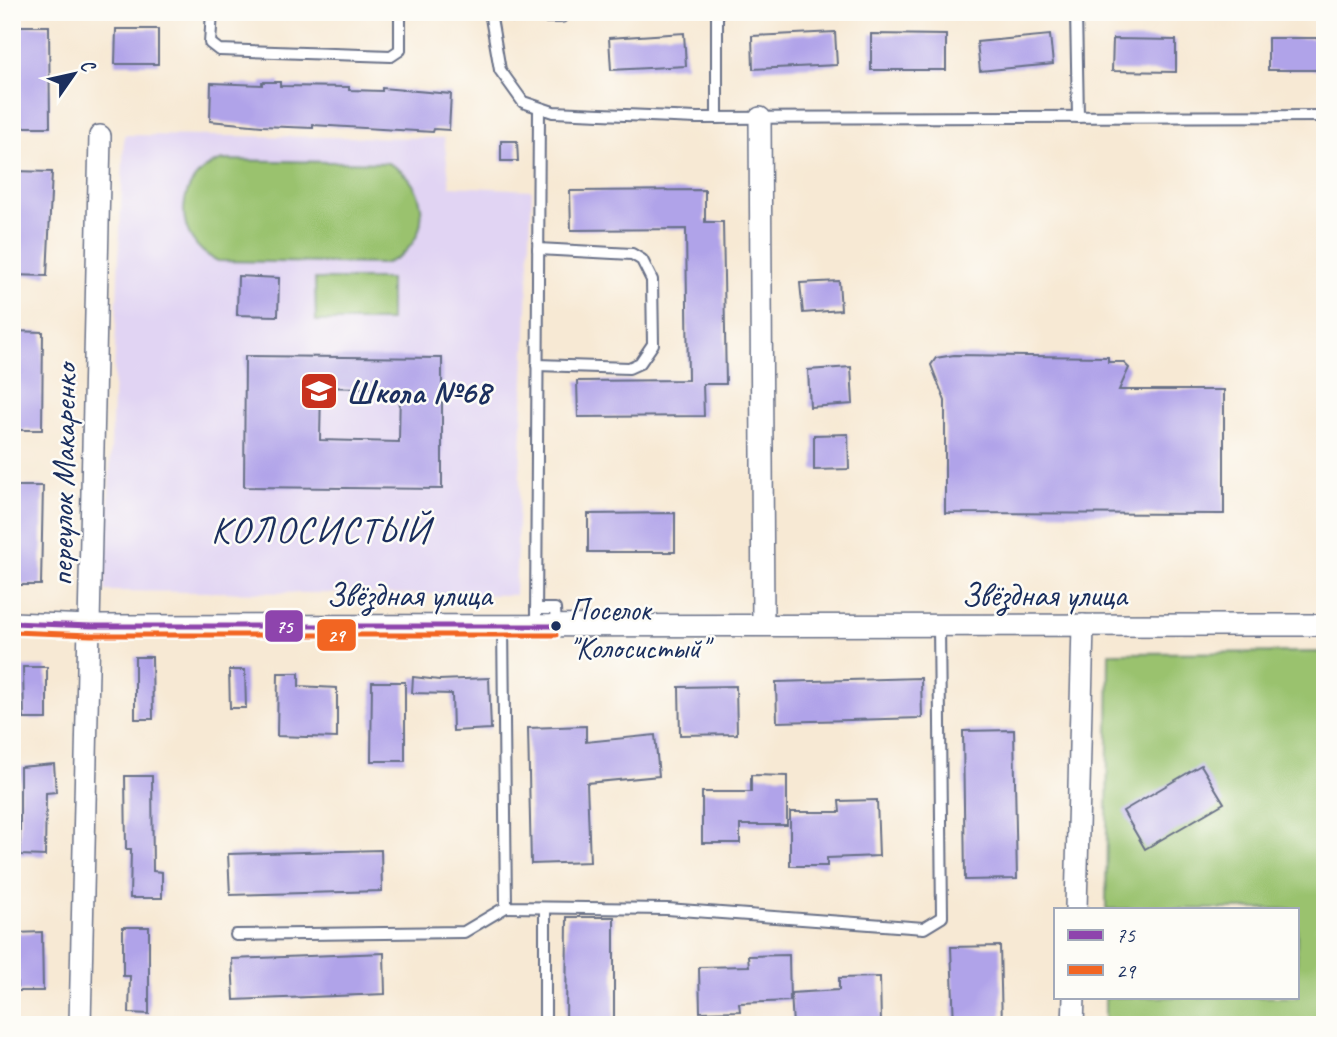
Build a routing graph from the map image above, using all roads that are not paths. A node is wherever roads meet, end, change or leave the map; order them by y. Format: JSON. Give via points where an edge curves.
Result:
{"nodes":[{"id":1,"x":212,"y":12,"type":"edge"},
{"id":2,"x":400,"y":12,"type":"edge"},
{"id":3,"x":490,"y":12,"type":"edge"},
{"id":4,"x":517,"y":12,"type":"edge"},
{"id":5,"x":559,"y":12,"type":"edge"},
{"id":6,"x":717,"y":12,"type":"edge"},
{"id":7,"x":1076,"y":12,"type":"edge"},
{"id":8,"x":539,"y":108,"type":"junction"},
{"id":9,"x":1325,"y":116,"type":"edge"},
{"id":10,"x":1078,"y":117,"type":"junction"},
{"id":11,"x":717,"y":118,"type":"junction"},
{"id":12,"x":760,"y":118,"type":"junction"},
{"id":13,"x":100,"y":136,"type":"dead end"},
{"id":14,"x":538,"y":249,"type":"junction"},
{"id":15,"x":537,"y":365,"type":"junction"},
{"id":16,"x":543,"y":620,"type":"junction"},
{"id":17,"x":12,"y":623,"type":"edge"},
{"id":18,"x":503,"y":625,"type":"junction"},
{"id":19,"x":763,"y":625,"type":"junction"},
{"id":20,"x":939,"y":625,"type":"junction"},
{"id":21,"x":1083,"y":625,"type":"junction"},
{"id":22,"x":1325,"y":625,"type":"edge"},
{"id":23,"x":91,"y":626,"type":"junction"},
{"id":24,"x":506,"y":907,"type":"junction"},
{"id":25,"x":545,"y":908,"type":"junction"},
{"id":26,"x":1076,"y":908,"type":"edge"},
{"id":27,"x":236,"y":935,"type":"dead end"},
{"id":28,"x":1074,"y":998,"type":"edge"},
{"id":29,"x":80,"y":1025,"type":"edge"},
{"id":30,"x":545,"y":1025,"type":"edge"},
{"id":31,"x":1073,"y":1025,"type":"edge"}],
"edges":[{"from":1,"to":2,"type":"lane","via":[[210,43],[219,50],[391,56],[400,50]]},
{"from":3,"to":8,"type":"lane","via":[[500,70],[523,102]]},
{"from":4,"to":5,"type":"street"},
{"from":6,"to":11,"type":"lane"},
{"from":7,"to":10,"type":"lane"},
{"from":8,"to":11,"type":"lane"},
{"from":8,"to":14,"type":"lane"},
{"from":9,"to":10,"type":"lane"},
{"from":10,"to":12,"type":"lane"},
{"from":11,"to":12,"type":"lane"},
{"from":12,"to":19,"type":"street"},
{"from":13,"to":23,"type":"street","name":"переулок Макаренко"},
{"from":14,"to":15,"type":"lane"},
{"from":14,"to":15,"type":"lane","via":[[632,254],[642,260],[652,280],[653,344],[640,363],[629,368]]},
{"from":15,"to":16,"type":"lane"},
{"from":16,"to":18,"type":"street","name":"Звёздная улица"},
{"from":16,"to":19,"type":"street","name":"Звёздная улица"},
{"from":17,"to":23,"type":"street","name":"Звёздная улица"},
{"from":18,"to":23,"type":"street","name":"Звёздная улица"},
{"from":18,"to":24,"type":"lane"},
{"from":19,"to":20,"type":"street","name":"Звёздная улица"},
{"from":20,"to":21,"type":"street","name":"Звёздная улица"},
{"from":20,"to":25,"type":"lane","via":[[942,917],[923,928],[667,909]]},
{"from":21,"to":22,"type":"street","name":"Звёздная улица"},
{"from":21,"to":26,"type":"street"},
{"from":23,"to":29,"type":"street","name":"переулок Макаренко"},
{"from":24,"to":25,"type":"lane"},
{"from":24,"to":27,"type":"lane","via":[[464,932]]},
{"from":25,"to":30,"type":"lane"},
{"from":28,"to":31,"type":"street"}]}
